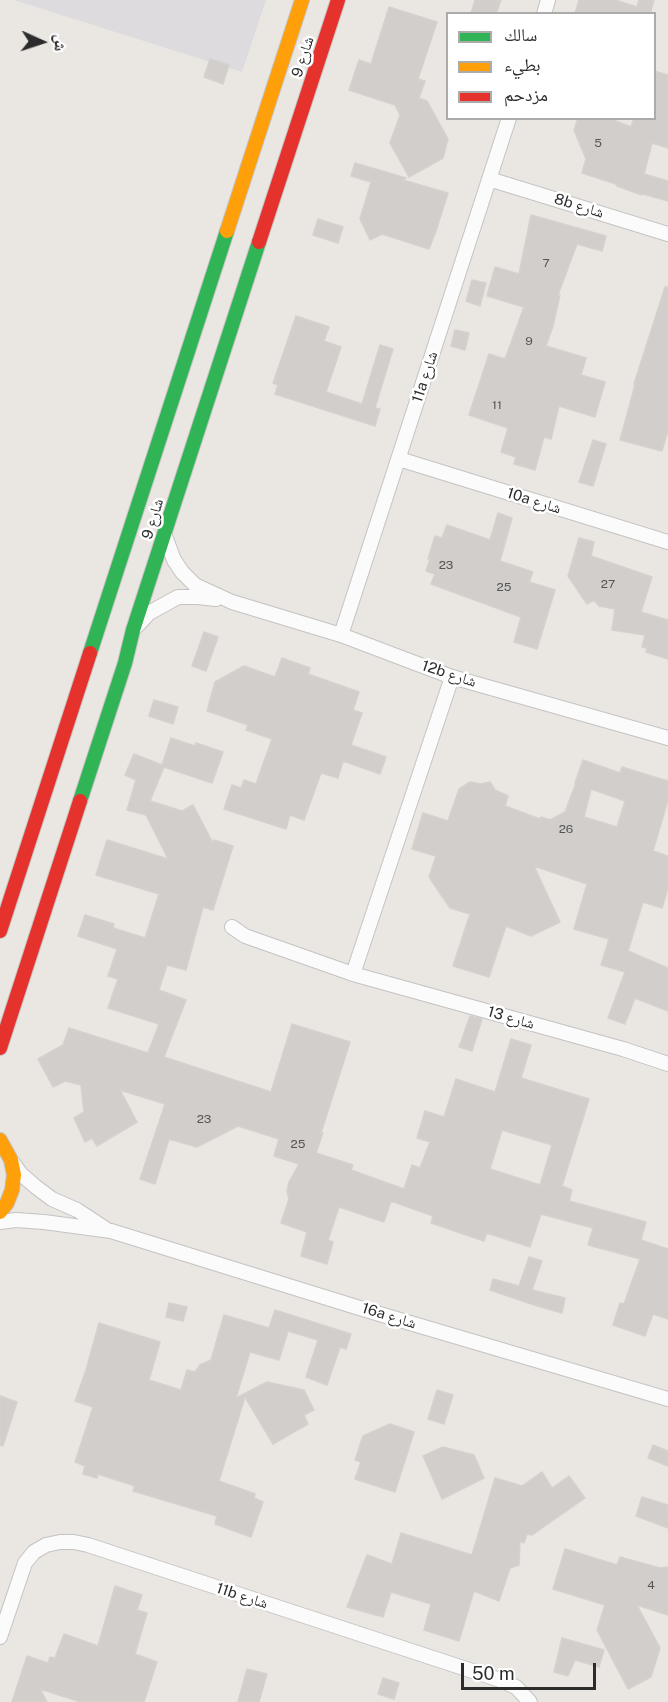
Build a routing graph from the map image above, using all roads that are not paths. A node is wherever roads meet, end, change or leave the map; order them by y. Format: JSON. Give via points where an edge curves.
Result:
{"nodes":[{"id":1,"x":302,"y":0,"type":"edge"},
{"id":2,"x":338,"y":0,"type":"edge"},
{"id":3,"x":508,"y":120,"type":"edge"},
{"id":4,"x":489,"y":179,"type":"junction"},
{"id":5,"x":668,"y":234,"type":"edge"},
{"id":6,"x":399,"y":459,"type":"junction"},
{"id":7,"x":165,"y":536,"type":"junction"},
{"id":8,"x":668,"y":542,"type":"edge"},
{"id":9,"x":232,"y":602,"type":"junction"},
{"id":10,"x":134,"y":630,"type":"junction"},
{"id":11,"x":341,"y":635,"type":"junction"},
{"id":12,"x":452,"y":677,"type":"junction"},
{"id":13,"x":668,"y":738,"type":"edge"},
{"id":14,"x":232,"y":927,"type":"dead end"},
{"id":15,"x":0,"y":931,"type":"edge"},
{"id":16,"x":353,"y":974,"type":"junction"},
{"id":17,"x":0,"y":1048,"type":"edge"},
{"id":18,"x":668,"y":1064,"type":"edge"},
{"id":19,"x":1,"y":1139,"type":"edge"},
{"id":20,"x":11,"y":1160,"type":"junction"},
{"id":21,"x":0,"y":1212,"type":"edge"},
{"id":22,"x":0,"y":1222,"type":"edge"},
{"id":23,"x":111,"y":1231,"type":"junction"},
{"id":24,"x":668,"y":1399,"type":"edge"},
{"id":25,"x":0,"y":1637,"type":"edge"},
{"id":26,"x":530,"y":1702,"type":"edge"}],
"edges":[{"from":1,"to":15,"type":"street","name":"شارع 9"},
{"from":2,"to":7,"type":"street","name":"شارع 9"},
{"from":3,"to":4,"type":"street","name":"11a شارع"},
{"from":4,"to":5,"type":"street","name":"8b شارع"},
{"from":4,"to":6,"type":"street","name":"11a شارع"},
{"from":6,"to":8,"type":"street","name":"10a شارع"},
{"from":6,"to":11,"type":"street","name":"11a شارع"},
{"from":7,"to":9,"type":"street","name":"12b شارع","via":[[174,560],[195,585]]},
{"from":7,"to":10,"type":"street","name":"شارع 9"},
{"from":9,"to":10,"type":"street","name":"12b شارع","via":[[178,597],[149,613]]},
{"from":9,"to":11,"type":"street","name":"12b شارع"},
{"from":10,"to":17,"type":"street","name":"شارع 9"},
{"from":11,"to":12,"type":"street","name":"12b شارع"},
{"from":12,"to":13,"type":"street","name":"12b شارع"},
{"from":12,"to":16,"type":"street"},
{"from":14,"to":16,"type":"street","name":"شارع 13","via":[[245,936]]},
{"from":16,"to":18,"type":"street","name":"شارع 13"},
{"from":19,"to":20,"type":"street"},
{"from":20,"to":21,"type":"street","via":[[12,1190]]},
{"from":20,"to":23,"type":"street","name":"16a شارع","via":[[21,1174],[52,1199]]},
{"from":22,"to":23,"type":"street","name":"16a شارع","via":[[44,1222]]},
{"from":23,"to":24,"type":"street","name":"16a شارع"},
{"from":25,"to":26,"type":"street","name":"11b شارع","via":[[25,1563],[46,1545],[74,1542],[500,1680],[516,1687]]}]}
